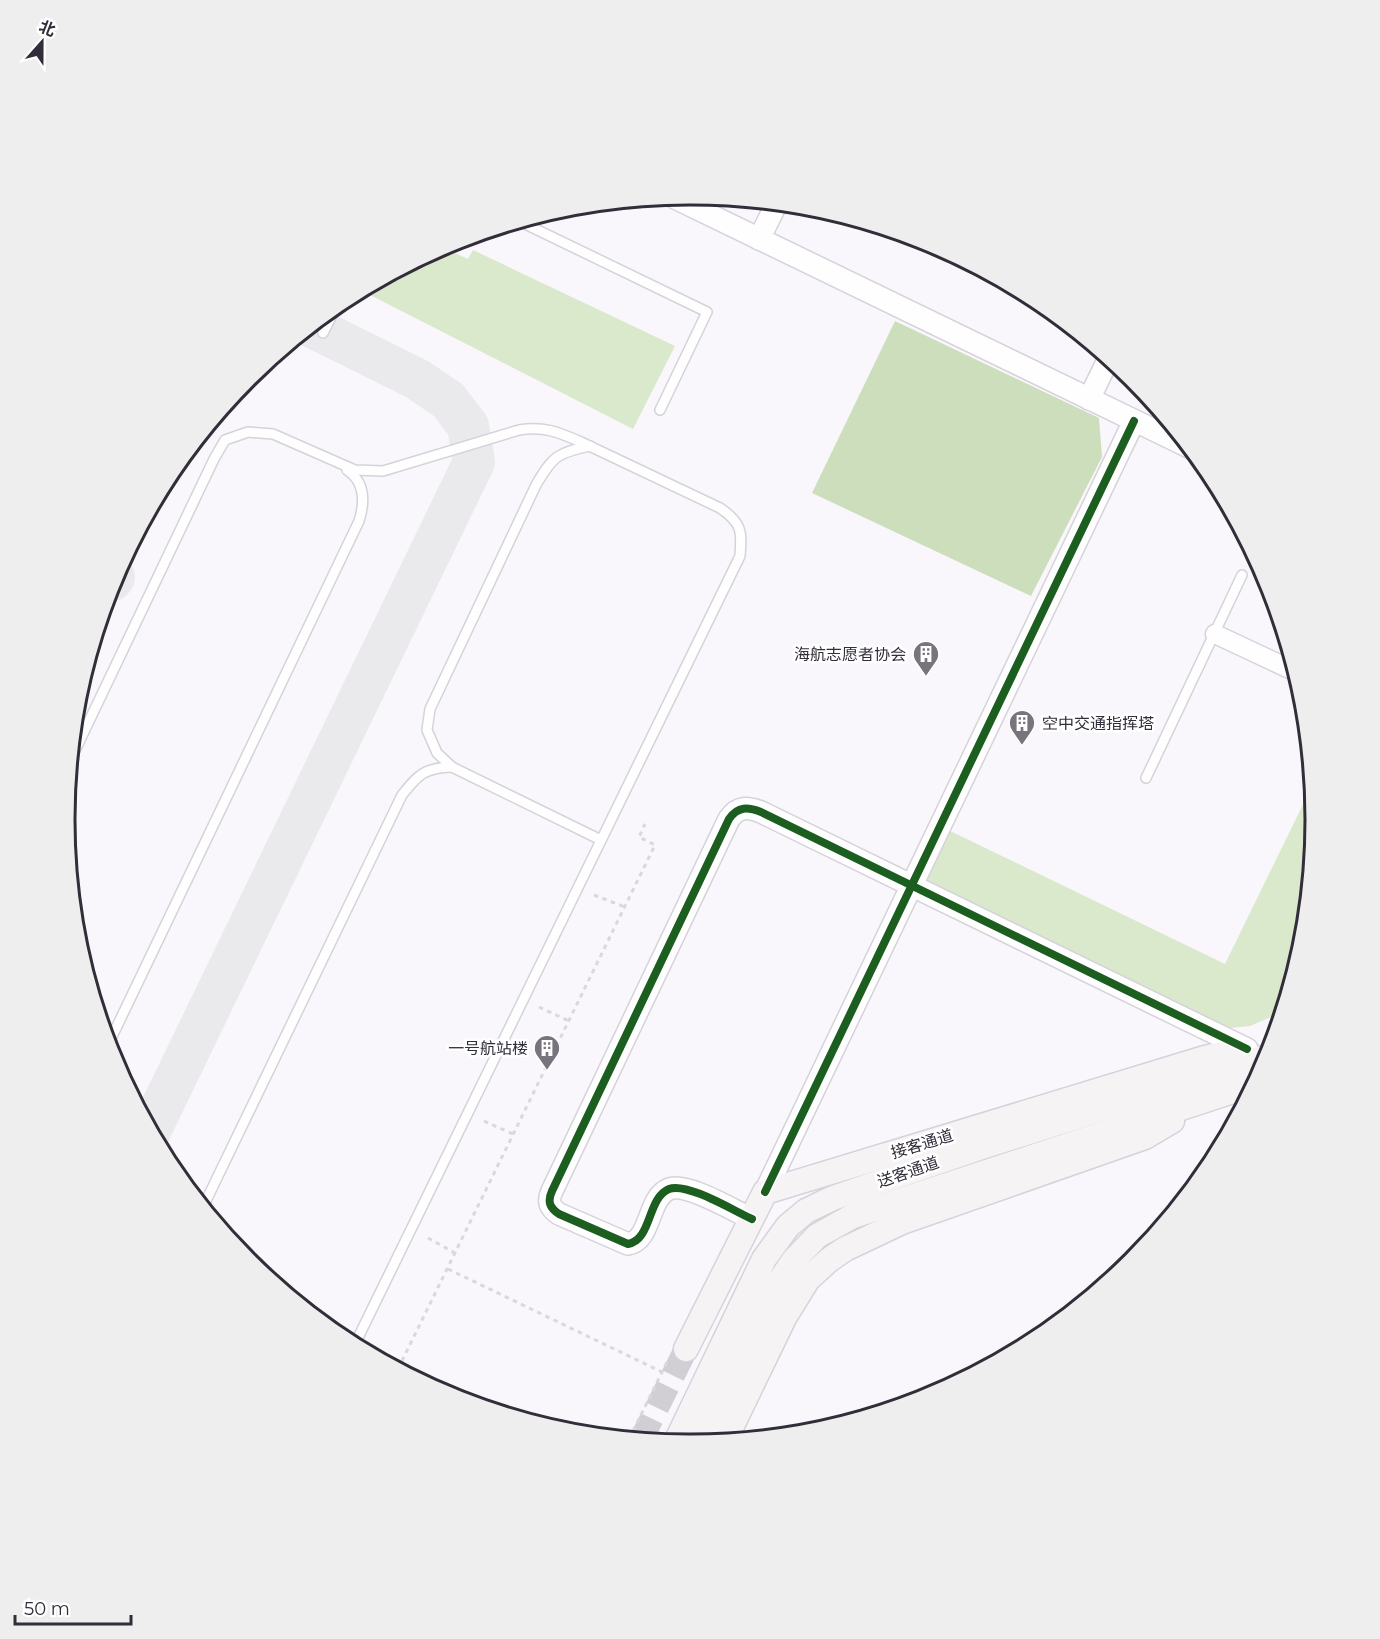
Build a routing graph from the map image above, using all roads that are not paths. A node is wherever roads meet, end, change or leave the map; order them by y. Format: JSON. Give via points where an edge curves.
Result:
{"nodes":[{"id":1,"x":689,"y":205,"type":"edge"},
{"id":2,"x":773,"y":210,"type":"edge"},
{"id":3,"x":529,"y":226,"type":"edge"},
{"id":4,"x":759,"y":239,"type":"junction"},
{"id":5,"x":328,"y":323,"type":"edge"},
{"id":6,"x":323,"y":333,"type":"dead end"},
{"id":7,"x":1105,"y":366,"type":"edge"},
{"id":8,"x":1089,"y":399,"type":"junction"},
{"id":9,"x":660,"y":410,"type":"dead end"},
{"id":10,"x":1134,"y":421,"type":"junction"},
{"id":11,"x":1174,"y":440,"type":"edge"},
{"id":12,"x":590,"y":446,"type":"junction"},
{"id":13,"x":338,"y":464,"type":"junction"},
{"id":14,"x":1242,"y":574,"type":"dead end"},
{"id":15,"x":1215,"y":634,"type":"junction"},
{"id":16,"x":1286,"y":667,"type":"edge"},
{"id":17,"x":80,"y":738,"type":"edge"},
{"id":18,"x":452,"y":767,"type":"junction"},
{"id":19,"x":1146,"y":778,"type":"dead end"},
{"id":20,"x":601,"y":840,"type":"junction"},
{"id":21,"x":911,"y":887,"type":"junction"},
{"id":22,"x":111,"y":1026,"type":"edge"},
{"id":23,"x":1259,"y":1053,"type":"edge"},
{"id":24,"x":1258,"y":1054,"type":"edge"},
{"id":25,"x":1258,"y":1055,"type":"edge"},
{"id":26,"x":1244,"y":1087,"type":"edge"},
{"id":27,"x":1196,"y":1103,"type":"junction"},
{"id":28,"x":765,"y":1192,"type":"junction"},
{"id":29,"x":206,"y":1199,"type":"edge"},
{"id":30,"x":752,"y":1219,"type":"junction"},
{"id":31,"x":358,"y":1337,"type":"edge"},
{"id":32,"x":686,"y":1349,"type":"tunnel mouth"},
{"id":33,"x":728,"y":1433,"type":"edge"},
{"id":34,"x":680,"y":1434,"type":"edge"},
{"id":35,"x":703,"y":1434,"type":"edge"}],
"edges":[{"from":1,"to":4,"type":"street"},
{"from":2,"to":4,"type":"street"},
{"from":3,"to":9,"type":"lane","via":[[707,312]]},
{"from":4,"to":8,"type":"street"},
{"from":5,"to":6,"type":"lane"},
{"from":7,"to":8,"type":"street"},
{"from":8,"to":10,"type":"street"},
{"from":10,"to":11,"type":"street"},
{"from":10,"to":21,"type":"street"},
{"from":12,"to":13,"type":"lane","via":[[537,427],[383,471],[355,470]]},
{"from":12,"to":18,"type":"lane","via":[[566,451],[545,469],[430,709],[427,730],[436,753]]},
{"from":12,"to":20,"type":"lane","via":[[720,508],[735,518],[742,532],[740,556]]},
{"from":13,"to":17,"type":"lane","via":[[273,434],[248,432],[225,440]]},
{"from":13,"to":22,"type":"lane","via":[[354,475],[361,487],[363,506],[359,521]]},
{"from":14,"to":15,"type":"lane"},
{"from":15,"to":16,"type":"street"},
{"from":15,"to":19,"type":"lane"},
{"from":18,"to":20,"type":"lane"},
{"from":18,"to":29,"type":"lane","via":[[437,767],[418,775],[402,795]]},
{"from":20,"to":31,"type":"lane"},
{"from":21,"to":23,"type":"street"},
{"from":21,"to":28,"type":"street"},
{"from":21,"to":30,"type":"street","via":[[752,809],[732,814],[549,1200],[560,1214],[628,1244],[638,1239],[660,1196],[673,1188],[687,1189]]},
{"from":24,"to":28,"type":"main road","name":"接客通道","via":[[1205,1058]]},
{"from":25,"to":34,"type":"main road","name":"送客通道","via":[[833,1198],[806,1211],[788,1226],[764,1259]]},
{"from":26,"to":27,"type":"main road","name":"送客通道"},
{"from":27,"to":33,"type":"main road","via":[[1145,1137],[902,1222],[829,1260],[808,1279],[784,1318]]},
{"from":27,"to":35,"type":"main road","name":"送客通道","via":[[853,1216],[817,1236],[775,1288]]},
{"from":28,"to":30,"type":"main road"},
{"from":30,"to":32,"type":"main road"}]}
